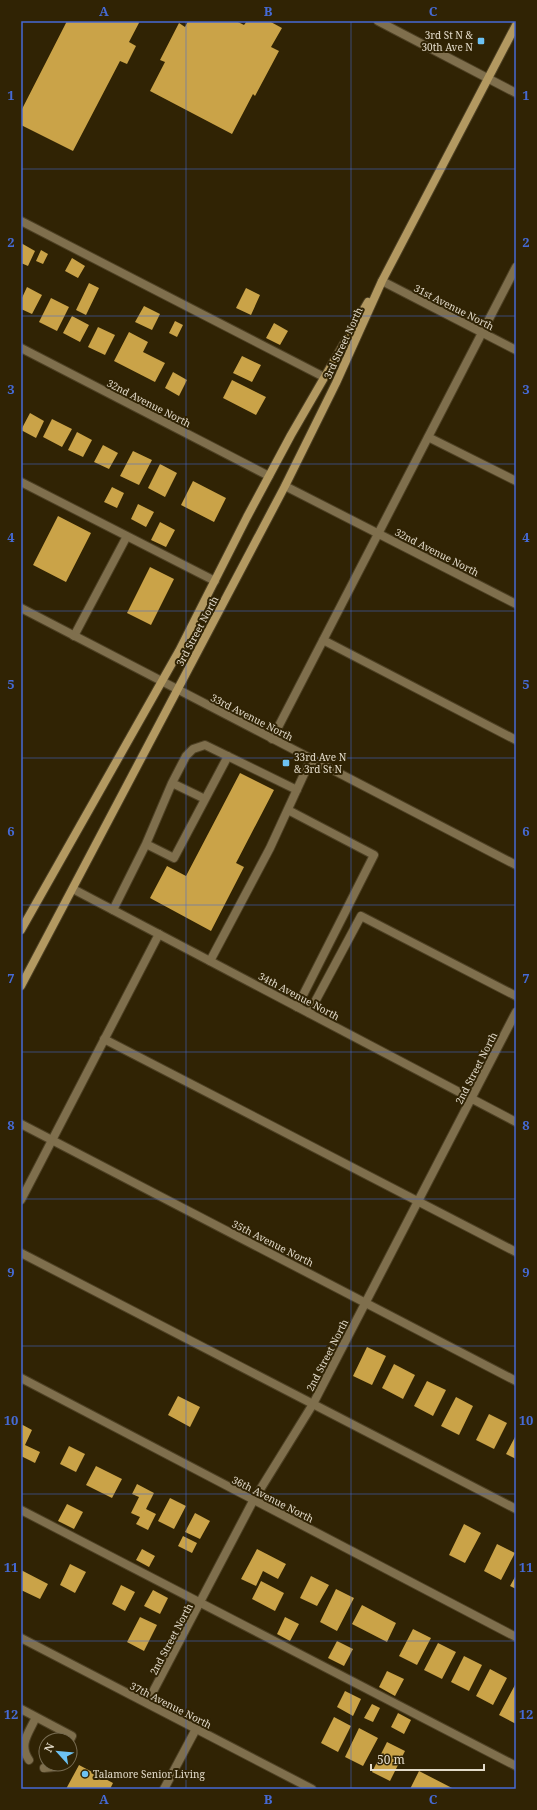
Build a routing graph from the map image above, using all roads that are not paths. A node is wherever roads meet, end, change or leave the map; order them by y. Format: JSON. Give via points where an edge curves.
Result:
{"nodes":[{"id":1,"x":378,"y":21,"type":"edge"},
{"id":2,"x":516,"y":25,"type":"edge"},
{"id":3,"x":488,"y":78,"type":"junction"},
{"id":4,"x":516,"y":93,"type":"edge"},
{"id":5,"x":21,"y":221,"type":"edge"},
{"id":6,"x":516,"y":268,"type":"edge"},
{"id":7,"x":382,"y":282,"type":"junction"},
{"id":8,"x":482,"y":333,"type":"junction"},
{"id":9,"x":21,"y":348,"type":"edge"},
{"id":10,"x":516,"y":350,"type":"edge"},
{"id":11,"x":324,"y":377,"type":"junction"},
{"id":12,"x":428,"y":437,"type":"junction"},
{"id":13,"x":268,"y":476,"type":"junction"},
{"id":14,"x":21,"y":482,"type":"edge"},
{"id":15,"x":516,"y":482,"type":"edge"},
{"id":16,"x":285,"y":486,"type":"junction"},
{"id":17,"x":378,"y":533,"type":"junction"},
{"id":18,"x":127,"y":536,"type":"junction"},
{"id":19,"x":215,"y":581,"type":"junction"},
{"id":20,"x":516,"y":604,"type":"edge"},
{"id":21,"x":21,"y":608,"type":"edge"},
{"id":22,"x":74,"y":636,"type":"junction"},
{"id":23,"x":323,"y":640,"type":"junction"},
{"id":24,"x":161,"y":681,"type":"junction"},
{"id":25,"x":176,"y":690,"type":"junction"},
{"id":26,"x":272,"y":738,"type":"junction"},
{"id":27,"x":516,"y":740,"type":"edge"},
{"id":28,"x":228,"y":756,"type":"junction"},
{"id":29,"x":311,"y":759,"type":"junction"},
{"id":30,"x":172,"y":783,"type":"junction"},
{"id":31,"x":297,"y":790,"type":"junction"},
{"id":32,"x":205,"y":799,"type":"junction"},
{"id":33,"x":288,"y":810,"type":"junction"},
{"id":34,"x":146,"y":844,"type":"junction"},
{"id":35,"x":516,"y":865,"type":"edge"},
{"id":36,"x":73,"y":889,"type":"junction"},
{"id":37,"x":113,"y":910,"type":"junction"},
{"id":38,"x":21,"y":930,"type":"edge"},
{"id":39,"x":159,"y":934,"type":"junction"},
{"id":40,"x":210,"y":961,"type":"junction"},
{"id":41,"x":21,"y":986,"type":"edge"},
{"id":42,"x":516,"y":996,"type":"edge"},
{"id":43,"x":297,"y":1007,"type":"junction"},
{"id":44,"x":516,"y":1012,"type":"edge"},
{"id":45,"x":310,"y":1013,"type":"junction"},
{"id":46,"x":104,"y":1039,"type":"junction"},
{"id":47,"x":471,"y":1098,"type":"junction"},
{"id":48,"x":516,"y":1122,"type":"edge"},
{"id":49,"x":21,"y":1124,"type":"edge"},
{"id":50,"x":52,"y":1140,"type":"junction"},
{"id":51,"x":21,"y":1200,"type":"edge"},
{"id":52,"x":418,"y":1201,"type":"junction"},
{"id":53,"x":516,"y":1252,"type":"edge"},
{"id":54,"x":21,"y":1253,"type":"edge"},
{"id":55,"x":366,"y":1302,"type":"junction"},
{"id":56,"x":21,"y":1378,"type":"edge"},
{"id":57,"x":516,"y":1381,"type":"edge"},
{"id":58,"x":313,"y":1404,"type":"junction"},
{"id":59,"x":253,"y":1501,"type":"junction"},
{"id":60,"x":516,"y":1509,"type":"edge"},
{"id":61,"x":21,"y":1510,"type":"edge"},
{"id":62,"x":201,"y":1603,"type":"junction"},
{"id":63,"x":516,"y":1637,"type":"edge"},
{"id":64,"x":21,"y":1638,"type":"edge"},
{"id":65,"x":147,"y":1704,"type":"junction"},
{"id":66,"x":21,"y":1709,"type":"edge"},
{"id":67,"x":36,"y":1717,"type":"junction"},
{"id":68,"x":196,"y":1729,"type":"junction"},
{"id":69,"x":64,"y":1732,"type":"edge"},
{"id":70,"x":29,"y":1760,"type":"dead end"},
{"id":71,"x":516,"y":1766,"type":"edge"},
{"id":72,"x":309,"y":1788,"type":"edge"},
{"id":73,"x":164,"y":1789,"type":"edge"}],
"edges":[{"from":1,"to":3,"type":"street"},
{"from":2,"to":3,"type":"main road","name":"3rd Street North"},
{"from":3,"to":4,"type":"street"},
{"from":3,"to":7,"type":"main road","name":"3rd Street North"},
{"from":5,"to":11,"type":"street"},
{"from":6,"to":8,"type":"street"},
{"from":7,"to":8,"type":"street","name":"31st Avenue North"},
{"from":7,"to":11,"type":"main road","name":"3rd Street North"},
{"from":7,"to":16,"type":"main road","name":"3rd Street North"},
{"from":8,"to":10,"type":"street","name":"31st Avenue North"},
{"from":8,"to":12,"type":"street"},
{"from":9,"to":13,"type":"street","name":"32nd Avenue North"},
{"from":11,"to":13,"type":"main road","name":"3rd Street North"},
{"from":12,"to":15,"type":"street"},
{"from":12,"to":17,"type":"street"},
{"from":13,"to":19,"type":"main road","name":"3rd Street North"},
{"from":14,"to":18,"type":"street"},
{"from":16,"to":17,"type":"street","name":"32nd Avenue North"},
{"from":16,"to":25,"type":"main road","name":"3rd Street North"},
{"from":17,"to":20,"type":"street","name":"32nd Avenue North"},
{"from":17,"to":23,"type":"street"},
{"from":18,"to":19,"type":"street"},
{"from":18,"to":22,"type":"street"},
{"from":19,"to":24,"type":"main road","name":"3rd Street North"},
{"from":21,"to":22,"type":"street","name":"33rd Avenue North"},
{"from":22,"to":24,"type":"street","name":"33rd Avenue North"},
{"from":23,"to":26,"type":"street"},
{"from":23,"to":27,"type":"street"},
{"from":24,"to":25,"type":"street","name":"33rd Avenue North"},
{"from":24,"to":38,"type":"main road","name":"3rd Street North"},
{"from":25,"to":26,"type":"street","name":"33rd Avenue North"},
{"from":25,"to":36,"type":"main road","name":"3rd Street North"},
{"from":26,"to":29,"type":"street","name":"33rd Avenue North"},
{"from":28,"to":30,"type":"street","via":[[204,745],[193,749],[186,756]]},
{"from":28,"to":31,"type":"street"},
{"from":28,"to":32,"type":"street"},
{"from":29,"to":31,"type":"street"},
{"from":29,"to":35,"type":"street","name":"33rd Avenue North"},
{"from":30,"to":32,"type":"street"},
{"from":30,"to":34,"type":"street"},
{"from":31,"to":33,"type":"street"},
{"from":32,"to":34,"type":"street","via":[[174,858]]},
{"from":33,"to":40,"type":"street"},
{"from":33,"to":43,"type":"street","via":[[374,855]]},
{"from":34,"to":37,"type":"street"},
{"from":36,"to":37,"type":"street","name":"34th Avenue North"},
{"from":36,"to":41,"type":"main road","name":"3rd Street North"},
{"from":37,"to":39,"type":"street","name":"34th Avenue North"},
{"from":39,"to":40,"type":"street","name":"34th Avenue North"},
{"from":39,"to":46,"type":"street"},
{"from":40,"to":43,"type":"street","name":"34th Avenue North"},
{"from":42,"to":45,"type":"street","via":[[361,916]]},
{"from":43,"to":45,"type":"street","name":"34th Avenue North"},
{"from":44,"to":47,"type":"street","name":"2nd Street North"},
{"from":45,"to":47,"type":"street","name":"34th Avenue North"},
{"from":46,"to":50,"type":"street"},
{"from":46,"to":52,"type":"street"},
{"from":47,"to":48,"type":"street","name":"34th Avenue North"},
{"from":47,"to":52,"type":"street","name":"2nd Street North"},
{"from":49,"to":50,"type":"street","name":"35th Avenue North"},
{"from":50,"to":51,"type":"street"},
{"from":50,"to":55,"type":"street","name":"35th Avenue North"},
{"from":52,"to":53,"type":"street"},
{"from":52,"to":55,"type":"street","name":"2nd Street North"},
{"from":54,"to":58,"type":"street"},
{"from":55,"to":57,"type":"street","name":"35th Avenue North"},
{"from":55,"to":58,"type":"street","name":"2nd Street North"},
{"from":56,"to":59,"type":"street","name":"36th Avenue North"},
{"from":58,"to":59,"type":"street","name":"2nd Street North"},
{"from":58,"to":60,"type":"street"},
{"from":59,"to":62,"type":"street","name":"2nd Street North"},
{"from":59,"to":63,"type":"street","name":"36th Avenue North"},
{"from":61,"to":62,"type":"street"},
{"from":62,"to":65,"type":"street","name":"2nd Street North"},
{"from":62,"to":71,"type":"street"},
{"from":64,"to":65,"type":"street","name":"37th Avenue North"},
{"from":65,"to":68,"type":"street","name":"37th Avenue North"},
{"from":66,"to":67,"type":"street"},
{"from":67,"to":69,"type":"street"},
{"from":67,"to":70,"type":"street","via":[[25,1740],[24,1753]]},
{"from":68,"to":72,"type":"street","name":"37th Avenue North"},
{"from":68,"to":73,"type":"street"}]}
